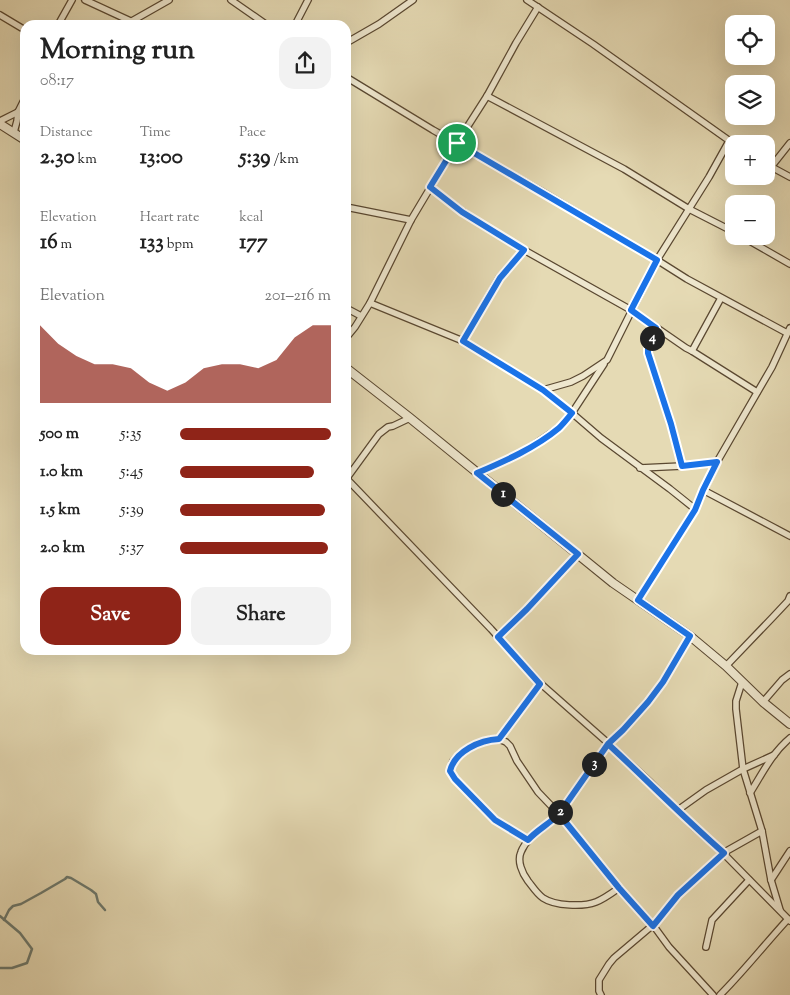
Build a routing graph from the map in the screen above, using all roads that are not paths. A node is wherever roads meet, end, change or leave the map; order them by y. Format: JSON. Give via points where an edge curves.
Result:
{"nodes":[{"id":1,"x":72,"y":0,"type":"edge"},
{"id":2,"x":85,"y":0,"type":"edge"},
{"id":3,"x":169,"y":0,"type":"edge"},
{"id":4,"x":231,"y":0,"type":"edge"},
{"id":5,"x":413,"y":0,"type":"edge"},
{"id":6,"x":526,"y":0,"type":"edge"},
{"id":7,"x":305,"y":1,"type":"edge"},
{"id":8,"x":538,"y":7,"type":"junction"},
{"id":9,"x":0,"y":15,"type":"edge"},
{"id":10,"x":61,"y":20,"type":"edge"},
{"id":11,"x":128,"y":20,"type":"edge"},
{"id":12,"x":135,"y":20,"type":"edge"},
{"id":13,"x":260,"y":20,"type":"edge"},
{"id":14,"x":297,"y":20,"type":"edge"},
{"id":15,"x":20,"y":27,"type":"edge"},
{"id":16,"x":351,"y":40,"type":"edge"},
{"id":17,"x":351,"y":80,"type":"edge"},
{"id":18,"x":487,"y":96,"type":"junction"},
{"id":19,"x":20,"y":108,"type":"edge"},
{"id":20,"x":18,"y":112,"type":"junction"},
{"id":21,"x":0,"y":122,"type":"edge"},
{"id":22,"x":14,"y":132,"type":"junction"},
{"id":23,"x":20,"y":136,"type":"edge"},
{"id":24,"x":725,"y":138,"type":"edge"},
{"id":25,"x":457,"y":143,"type":"junction"},
{"id":26,"x":790,"y":143,"type":"edge"},
{"id":27,"x":725,"y":153,"type":"edge"},
{"id":28,"x":775,"y":159,"type":"edge"},
{"id":29,"x":775,"y":168,"type":"edge"},
{"id":30,"x":790,"y":177,"type":"edge"},
{"id":31,"x":430,"y":187,"type":"junction"},
{"id":32,"x":351,"y":208,"type":"edge"},
{"id":33,"x":689,"y":209,"type":"junction"},
{"id":34,"x":411,"y":220,"type":"junction"},
{"id":35,"x":725,"y":227,"type":"edge"},
{"id":36,"x":757,"y":245,"type":"edge"},
{"id":37,"x":524,"y":250,"type":"junction"},
{"id":38,"x":657,"y":260,"type":"junction"},
{"id":39,"x":790,"y":264,"type":"edge"},
{"id":40,"x":721,"y":298,"type":"junction"},
{"id":41,"x":370,"y":303,"type":"junction"},
{"id":42,"x":631,"y":310,"type":"junction"},
{"id":43,"x":351,"y":311,"type":"edge"},
{"id":44,"x":361,"y":316,"type":"junction"},
{"id":45,"x":656,"y":328,"type":"junction"},
{"id":46,"x":789,"y":330,"type":"edge"},
{"id":47,"x":351,"y":332,"type":"edge"},
{"id":48,"x":463,"y":341,"type":"junction"},
{"id":49,"x":692,"y":351,"type":"junction"},
{"id":50,"x":607,"y":360,"type":"junction"},
{"id":51,"x":351,"y":372,"type":"edge"},
{"id":52,"x":543,"y":390,"type":"junction"},
{"id":53,"x":757,"y":392,"type":"junction"},
{"id":54,"x":572,"y":413,"type":"junction"},
{"id":55,"x":410,"y":418,"type":"junction"},
{"id":56,"x":717,"y":462,"type":"junction"},
{"id":57,"x":682,"y":466,"type":"junction"},
{"id":58,"x":640,"y":468,"type":"junction"},
{"id":59,"x":351,"y":471,"type":"edge"},
{"id":60,"x":477,"y":473,"type":"junction"},
{"id":61,"x":351,"y":483,"type":"edge"},
{"id":62,"x":703,"y":490,"type":"junction"},
{"id":63,"x":695,"y":510,"type":"junction"},
{"id":64,"x":790,"y":535,"type":"edge"},
{"id":65,"x":578,"y":554,"type":"junction"},
{"id":66,"x":790,"y":596,"type":"edge"},
{"id":67,"x":638,"y":600,"type":"junction"},
{"id":68,"x":690,"y":636,"type":"junction"},
{"id":69,"x":498,"y":637,"type":"junction"},
{"id":70,"x":726,"y":666,"type":"junction"},
{"id":71,"x":790,"y":674,"type":"edge"},
{"id":72,"x":742,"y":682,"type":"junction"},
{"id":73,"x":540,"y":684,"type":"junction"},
{"id":74,"x":764,"y":702,"type":"junction"},
{"id":75,"x":790,"y":724,"type":"edge"},
{"id":76,"x":790,"y":738,"type":"edge"},
{"id":77,"x":499,"y":739,"type":"junction"},
{"id":78,"x":608,"y":744,"type":"junction"},
{"id":79,"x":774,"y":755,"type":"junction"},
{"id":80,"x":743,"y":769,"type":"junction"},
{"id":81,"x":750,"y":793,"type":"junction"},
{"id":82,"x":678,"y":810,"type":"junction"},
{"id":83,"x":559,"y":814,"type":"junction"},
{"id":84,"x":762,"y":831,"type":"junction"},
{"id":85,"x":528,"y":840,"type":"junction"},
{"id":86,"x":790,"y":851,"type":"edge"},
{"id":87,"x":724,"y":853,"type":"junction"},
{"id":88,"x":749,"y":880,"type":"junction"},
{"id":89,"x":771,"y":880,"type":"junction"},
{"id":90,"x":619,"y":888,"type":"junction"},
{"id":91,"x":781,"y":912,"type":"junction"},
{"id":92,"x":789,"y":920,"type":"edge"},
{"id":93,"x":653,"y":926,"type":"junction"},
{"id":94,"x":706,"y":947,"type":"dead end"},
{"id":95,"x":601,"y":995,"type":"edge"},
{"id":96,"x":713,"y":995,"type":"edge"},
{"id":97,"x":720,"y":995,"type":"edge"}],
"edges":[{"from":1,"to":10,"type":"street"},
{"from":2,"to":11,"type":"street"},
{"from":3,"to":12,"type":"street"},
{"from":4,"to":13,"type":"street"},
{"from":5,"to":16,"type":"street"},
{"from":6,"to":8,"type":"street"},
{"from":7,"to":14,"type":"street"},
{"from":8,"to":18,"type":"street"},
{"from":8,"to":24,"type":"street"},
{"from":9,"to":15,"type":"street"},
{"from":17,"to":25,"type":"street"},
{"from":18,"to":25,"type":"street"},
{"from":18,"to":33,"type":"street","via":[[624,169]]},
{"from":19,"to":20,"type":"street"},
{"from":20,"to":21,"type":"street"},
{"from":20,"to":22,"type":"street"},
{"from":21,"to":22,"type":"street"},
{"from":22,"to":23,"type":"street"},
{"from":25,"to":31,"type":"street"},
{"from":25,"to":38,"type":"street"},
{"from":26,"to":28,"type":"street"},
{"from":27,"to":33,"type":"street"},
{"from":29,"to":30,"type":"street"},
{"from":31,"to":34,"type":"street"},
{"from":31,"to":37,"type":"street","via":[[462,212]]},
{"from":32,"to":34,"type":"street"},
{"from":33,"to":35,"type":"street"},
{"from":33,"to":38,"type":"street"},
{"from":34,"to":41,"type":"street"},
{"from":36,"to":39,"type":"street"},
{"from":37,"to":42,"type":"street"},
{"from":37,"to":48,"type":"street","via":[[500,278]]},
{"from":38,"to":40,"type":"street"},
{"from":38,"to":42,"type":"street"},
{"from":40,"to":46,"type":"street"},
{"from":40,"to":49,"type":"street"},
{"from":41,"to":44,"type":"street"},
{"from":41,"to":48,"type":"street"},
{"from":42,"to":45,"type":"street"},
{"from":42,"to":50,"type":"street"},
{"from":43,"to":44,"type":"street"},
{"from":44,"to":47,"type":"street"},
{"from":45,"to":49,"type":"street"},
{"from":45,"to":57,"type":"street","via":[[648,353]]},
{"from":46,"to":53,"type":"street"},
{"from":48,"to":52,"type":"street"},
{"from":49,"to":53,"type":"street"},
{"from":50,"to":52,"type":"street","via":[[583,376]]},
{"from":50,"to":54,"type":"street"},
{"from":51,"to":55,"type":"street"},
{"from":52,"to":54,"type":"street"},
{"from":53,"to":56,"type":"street"},
{"from":54,"to":58,"type":"street"},
{"from":54,"to":60,"type":"street","via":[[560,427],[526,450]]},
{"from":55,"to":59,"type":"street","via":[[379,434]]},
{"from":55,"to":60,"type":"street"},
{"from":56,"to":57,"type":"street"},
{"from":56,"to":62,"type":"street"},
{"from":57,"to":58,"type":"street"},
{"from":58,"to":63,"type":"street"},
{"from":60,"to":65,"type":"street"},
{"from":61,"to":69,"type":"street"},
{"from":62,"to":63,"type":"street"},
{"from":62,"to":64,"type":"street"},
{"from":63,"to":67,"type":"street"},
{"from":65,"to":67,"type":"street"},
{"from":65,"to":69,"type":"street"},
{"from":66,"to":70,"type":"street"},
{"from":67,"to":68,"type":"street"},
{"from":68,"to":70,"type":"street"},
{"from":68,"to":78,"type":"street","via":[[648,702]]},
{"from":69,"to":73,"type":"street"},
{"from":70,"to":72,"type":"street"},
{"from":71,"to":74,"type":"street"},
{"from":72,"to":74,"type":"street"},
{"from":72,"to":80,"type":"street","via":[[736,709]]},
{"from":73,"to":77,"type":"street"},
{"from":73,"to":78,"type":"street"},
{"from":74,"to":75,"type":"street"},
{"from":76,"to":79,"type":"street"},
{"from":77,"to":83,"type":"street","via":[[510,746],[538,792]]},
{"from":77,"to":85,"type":"street","via":[[475,744],[453,761],[450,771],[495,820]]},
{"from":78,"to":82,"type":"street"},
{"from":78,"to":83,"type":"street"},
{"from":79,"to":80,"type":"street"},
{"from":79,"to":81,"type":"street"},
{"from":80,"to":81,"type":"street"},
{"from":80,"to":82,"type":"street"},
{"from":81,"to":84,"type":"street"},
{"from":82,"to":87,"type":"street"},
{"from":83,"to":85,"type":"street"},
{"from":83,"to":90,"type":"street"},
{"from":84,"to":87,"type":"street"},
{"from":84,"to":89,"type":"street"},
{"from":85,"to":90,"type":"street","via":[[519,859],[524,875],[542,897],[551,902],[568,906],[590,904]]},
{"from":86,"to":89,"type":"street"},
{"from":87,"to":88,"type":"street"},
{"from":87,"to":93,"type":"street","via":[[678,895]]},
{"from":88,"to":91,"type":"street"},
{"from":88,"to":94,"type":"street","via":[[712,920]]},
{"from":89,"to":91,"type":"street"},
{"from":90,"to":93,"type":"street"},
{"from":91,"to":92,"type":"street"},
{"from":92,"to":97,"type":"street"},
{"from":93,"to":95,"type":"street","via":[[608,964],[599,980]]},
{"from":93,"to":96,"type":"street"}]}
